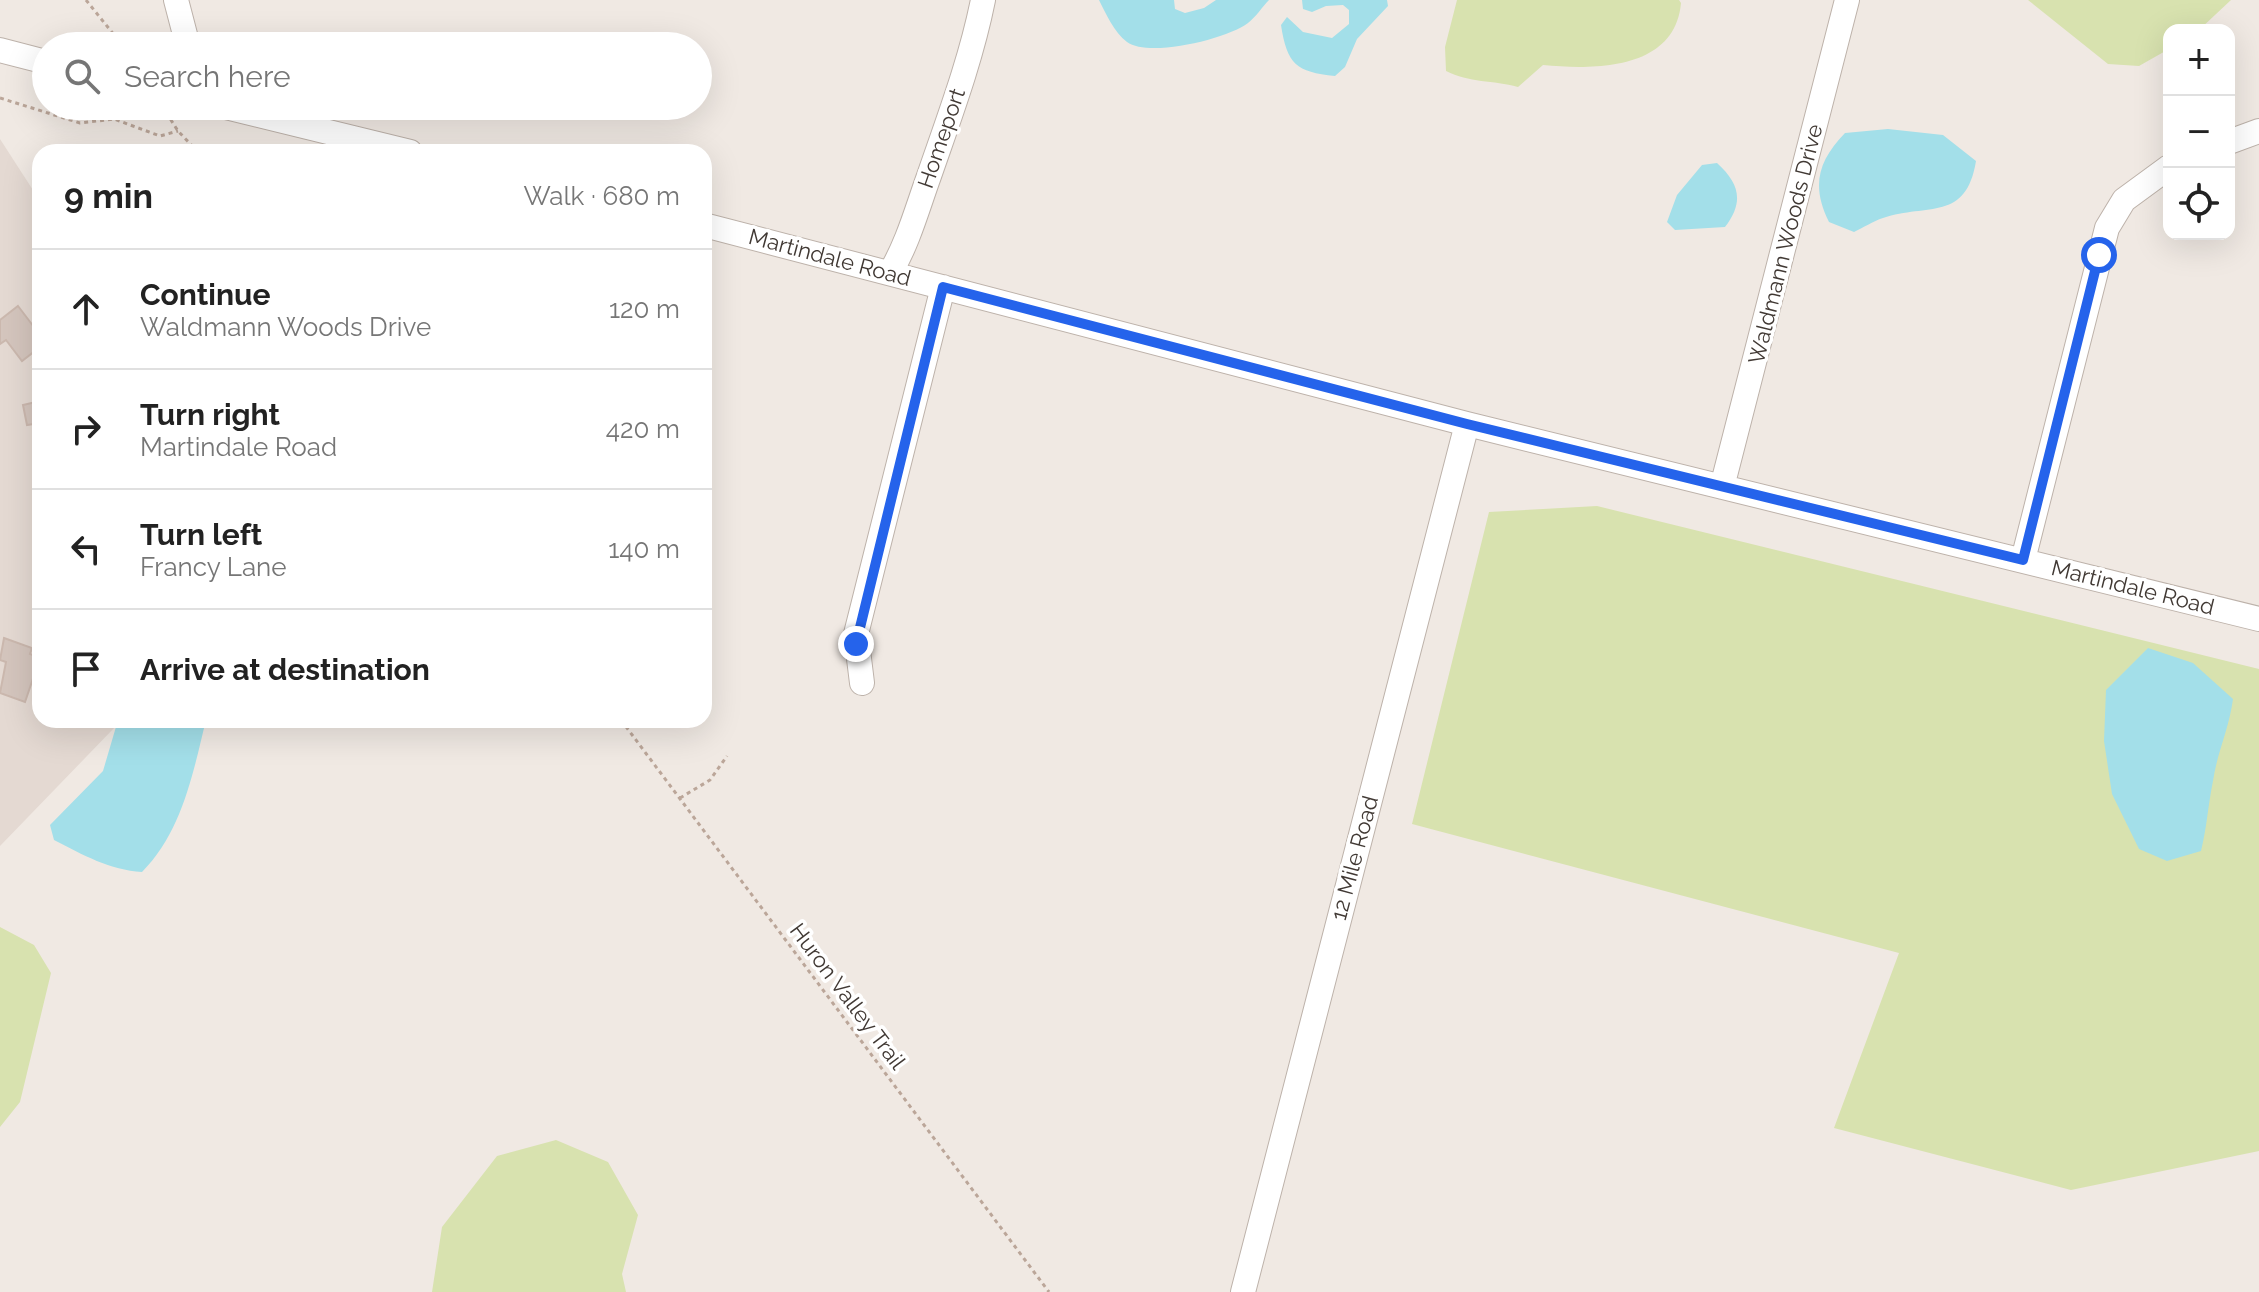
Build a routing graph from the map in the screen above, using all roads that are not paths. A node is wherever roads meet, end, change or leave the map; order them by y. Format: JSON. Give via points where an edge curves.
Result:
{"nodes":[{"id":1,"x":176,"y":0,"type":"edge"},
{"id":2,"x":983,"y":0,"type":"edge"},
{"id":3,"x":1847,"y":0,"type":"edge"},
{"id":4,"x":184,"y":32,"type":"edge"},
{"id":5,"x":0,"y":50,"type":"edge"},
{"id":6,"x":32,"y":58,"type":"edge"},
{"id":7,"x":279,"y":120,"type":"edge"},
{"id":8,"x":2259,"y":131,"type":"edge"},
{"id":9,"x":2235,"y":140,"type":"edge"},
{"id":10,"x":377,"y":144,"type":"edge"},
{"id":11,"x":2168,"y":168,"type":"edge"},
{"id":12,"x":712,"y":227,"type":"edge"},
{"id":13,"x":890,"y":273,"type":"junction"},
{"id":14,"x":943,"y":287,"type":"junction"},
{"id":15,"x":1467,"y":424,"type":"junction"},
{"id":16,"x":1722,"y":487,"type":"junction"},
{"id":17,"x":2023,"y":560,"type":"junction"},
{"id":18,"x":2259,"y":619,"type":"edge"},
{"id":19,"x":862,"y":683,"type":"dead end"},
{"id":20,"x":1243,"y":1292,"type":"edge"}],
"edges":[{"from":1,"to":4,"type":"street"},
{"from":2,"to":13,"type":"street","name":"Homeport","via":[[950,116]]},
{"from":3,"to":16,"type":"street","name":"Waldmann Woods Drive"},
{"from":5,"to":6,"type":"street"},
{"from":7,"to":10,"type":"street"},
{"from":8,"to":9,"type":"street"},
{"from":11,"to":17,"type":"street","via":[[2124,200],[2107,228]]},
{"from":12,"to":13,"type":"street","name":"Martindale Road"},
{"from":13,"to":14,"type":"street","name":"Martindale Road"},
{"from":14,"to":15,"type":"street","name":"Martindale Road"},
{"from":14,"to":19,"type":"street","via":[[856,634]]},
{"from":15,"to":16,"type":"street","name":"Martindale Road"},
{"from":15,"to":20,"type":"street","name":"12 Mile Road"},
{"from":16,"to":17,"type":"street","name":"Martindale Road"},
{"from":17,"to":18,"type":"street","name":"Martindale Road"}]}
